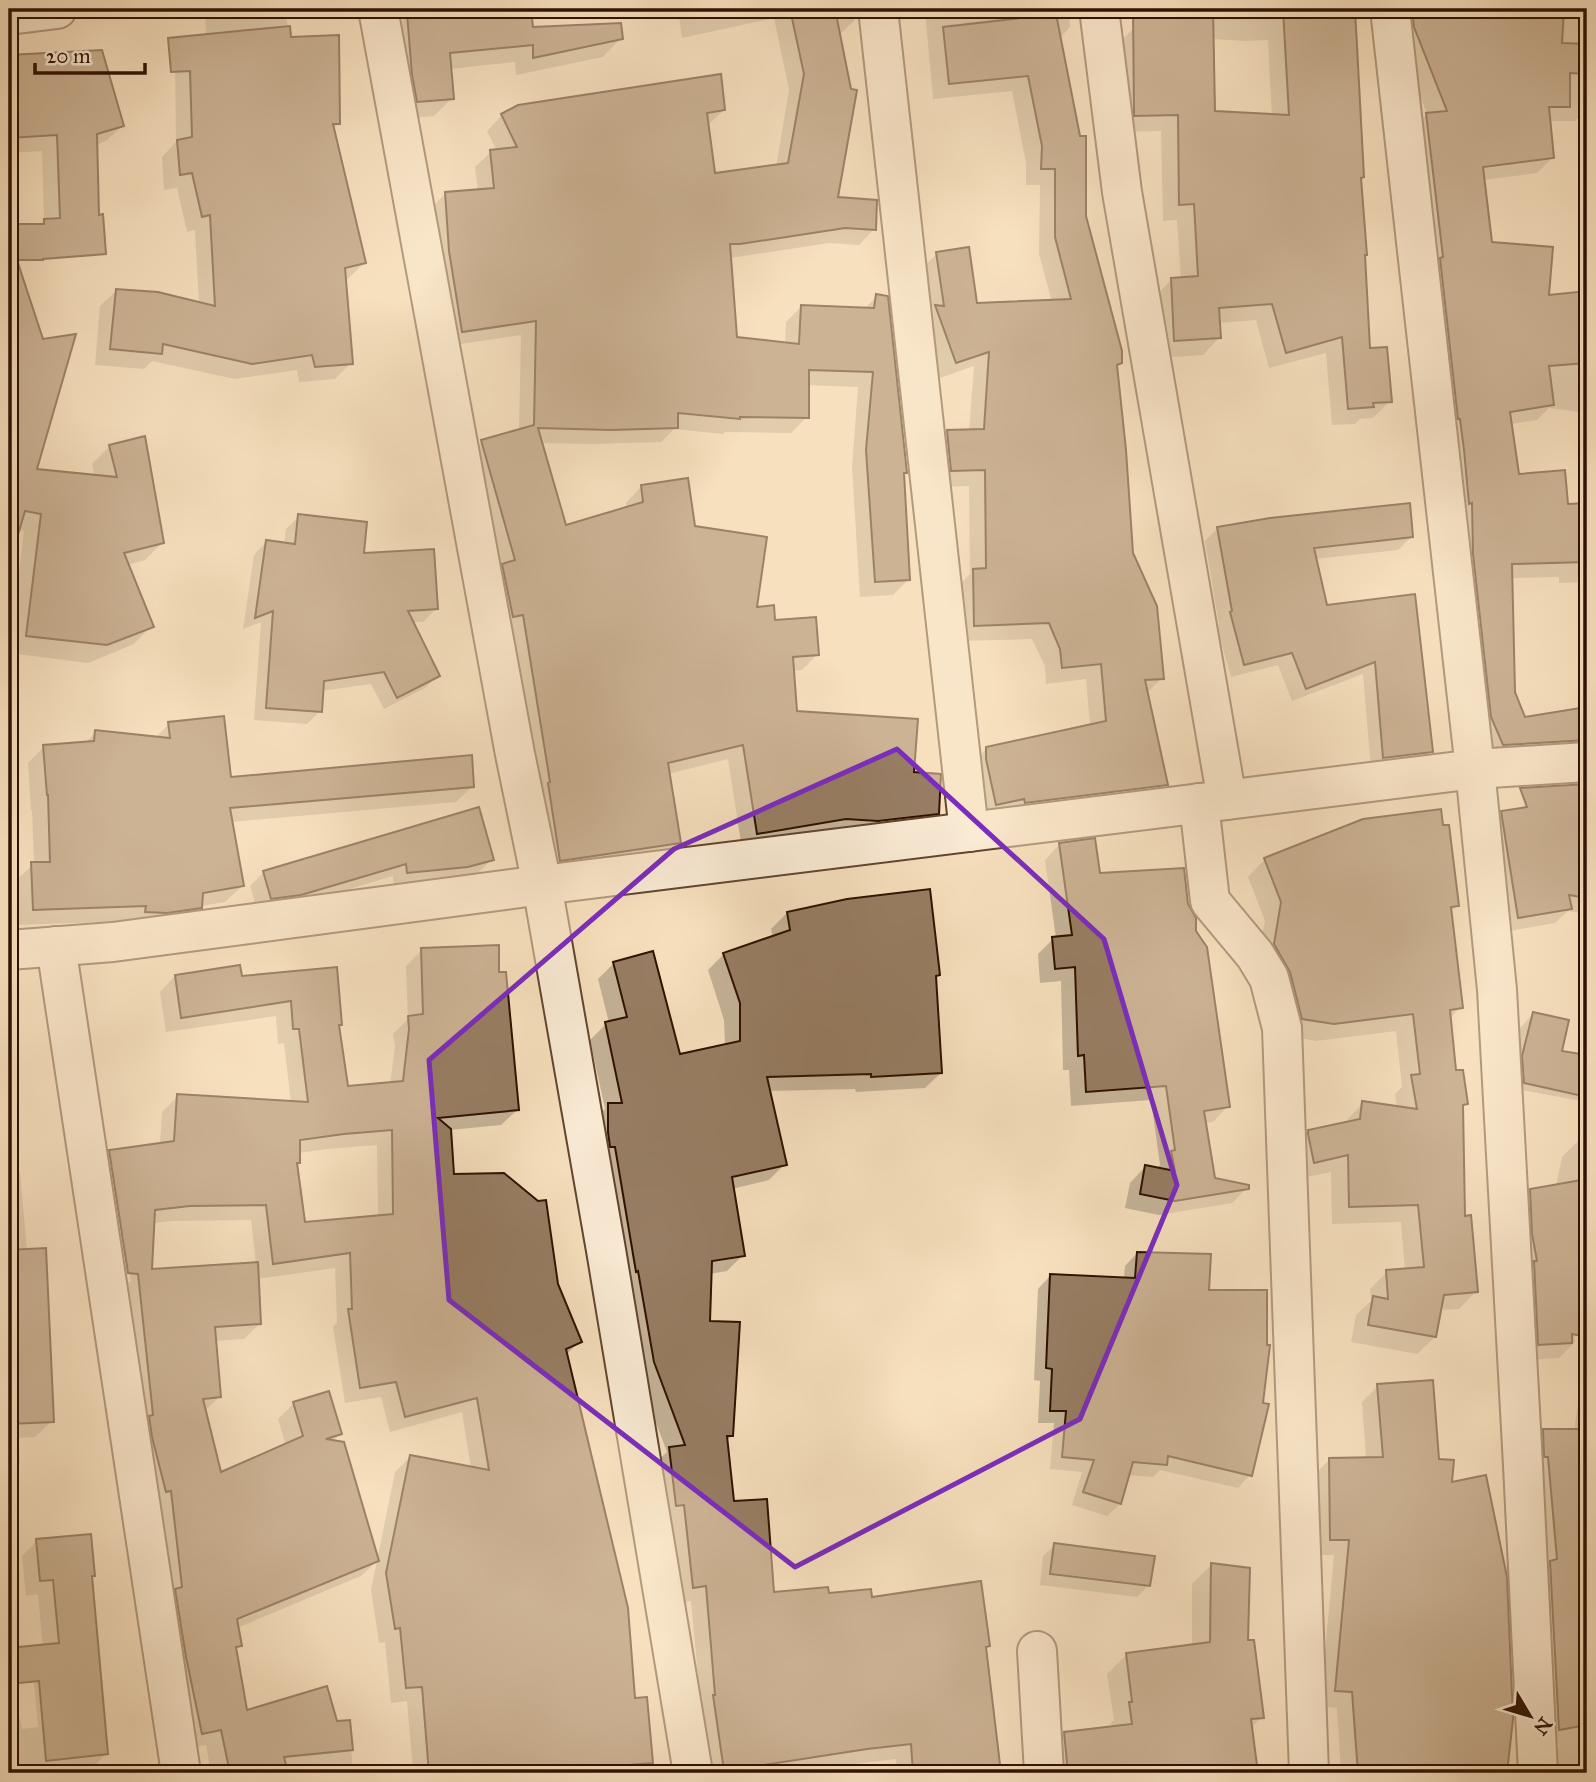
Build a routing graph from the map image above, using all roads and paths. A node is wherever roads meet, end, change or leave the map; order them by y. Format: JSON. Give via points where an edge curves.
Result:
{"nodes":[{"id":1,"x":57,"y":9,"type":"edge"},
{"id":2,"x":378,"y":9,"type":"edge"},
{"id":3,"x":878,"y":9,"type":"edge"},
{"id":4,"x":1099,"y":9,"type":"edge"},
{"id":5,"x":1391,"y":9,"type":"edge"},
{"id":6,"x":9,"y":15,"type":"edge"},
{"id":7,"x":1587,"y":762,"type":"edge"},
{"id":8,"x":1475,"y":769,"type":"junction"},
{"id":9,"x":1213,"y":802,"type":"junction"},
{"id":10,"x":970,"y":832,"type":"junction"},
{"id":11,"x":542,"y":885,"type":"junction"},
{"id":12,"x":56,"y":946,"type":"junction"},
{"id":13,"x":9,"y":950,"type":"edge"},
{"id":14,"x":1037,"y":1651,"type":"dead end"},
{"id":15,"x":181,"y":1773,"type":"edge"},
{"id":16,"x":693,"y":1773,"type":"edge"},
{"id":17,"x":1044,"y":1773,"type":"edge"},
{"id":18,"x":1309,"y":1773,"type":"edge"},
{"id":19,"x":1538,"y":1773,"type":"edge"}],
"edges":[{"from":1,"to":6,"type":"street"},
{"from":2,"to":11,"type":"street"},
{"from":3,"to":10,"type":"street"},
{"from":4,"to":9,"type":"street"},
{"from":5,"to":8,"type":"street"},
{"from":7,"to":8,"type":"street"},
{"from":8,"to":9,"type":"street"},
{"from":8,"to":19,"type":"street","via":[[1497,990]]},
{"from":9,"to":10,"type":"street"},
{"from":9,"to":18,"type":"street","via":[[1210,901],[1269,978],[1282,1028]]},
{"from":10,"to":11,"type":"street"},
{"from":11,"to":12,"type":"street"},
{"from":11,"to":16,"type":"street"},
{"from":12,"to":13,"type":"street"},
{"from":12,"to":15,"type":"street"},
{"from":14,"to":17,"type":"street"}]}
